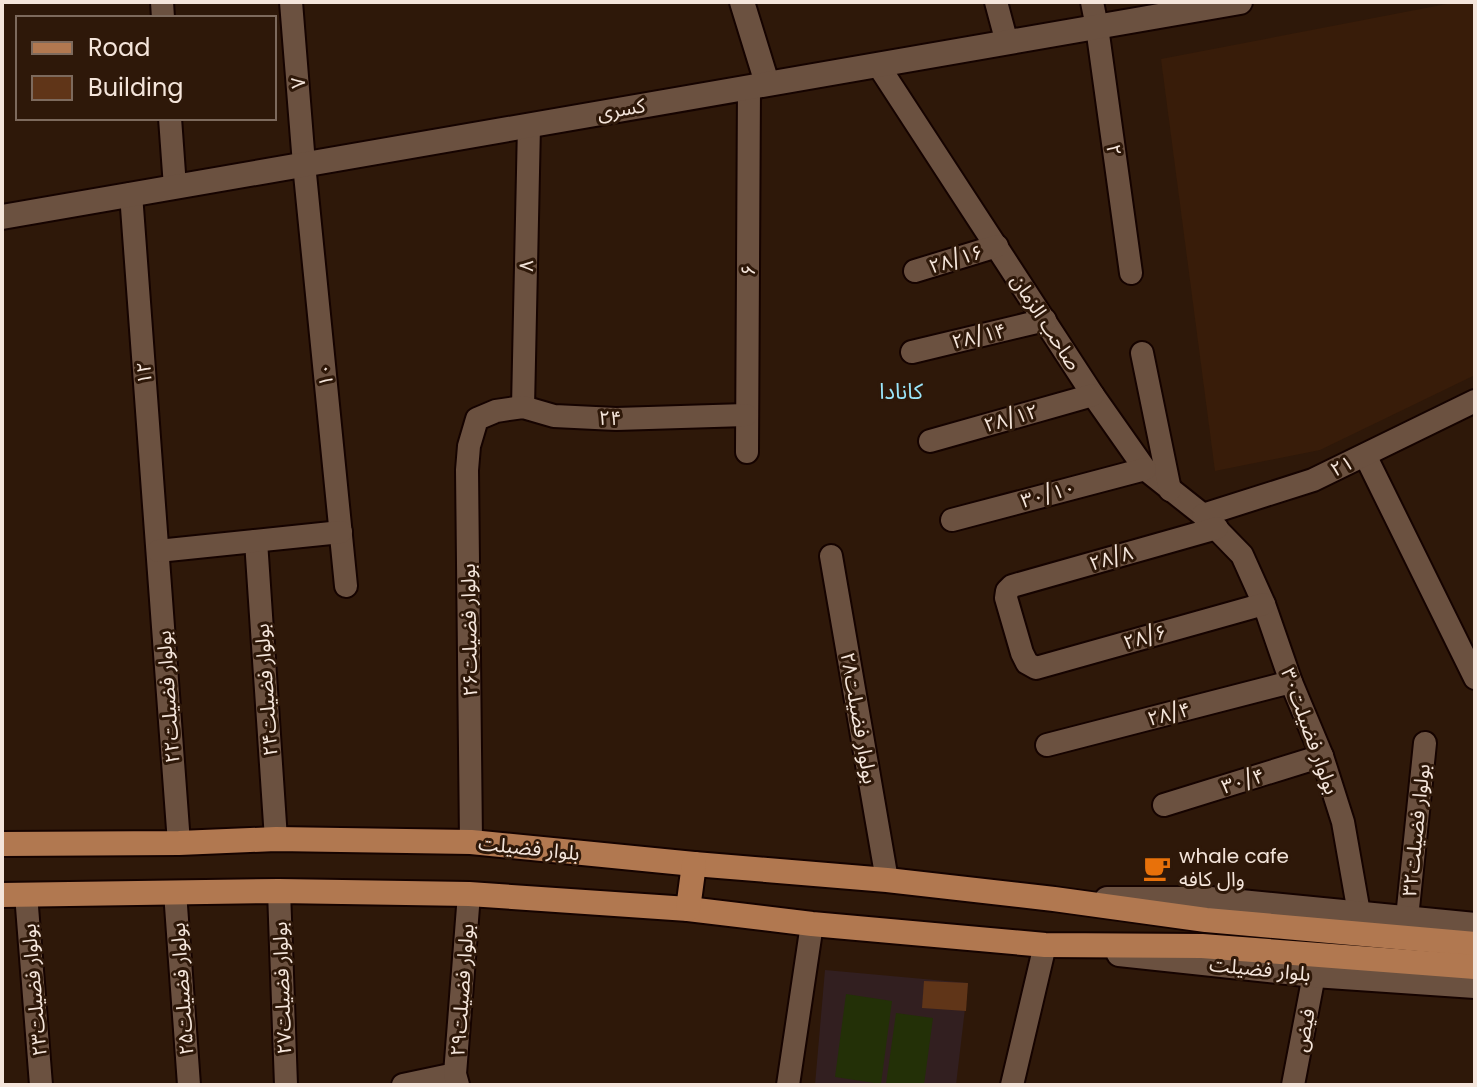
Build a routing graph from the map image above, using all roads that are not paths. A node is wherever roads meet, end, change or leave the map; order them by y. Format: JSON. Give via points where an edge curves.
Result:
{"nodes":[{"id":1,"x":291,"y":2,"type":"edge"},
{"id":2,"x":742,"y":2,"type":"edge"},
{"id":3,"x":996,"y":2,"type":"edge"},
{"id":4,"x":1092,"y":2,"type":"edge"},
{"id":5,"x":1240,"y":2,"type":"edge"},
{"id":6,"x":1186,"y":7,"type":"edge"},
{"id":7,"x":1097,"y":27,"type":"junction"},
{"id":8,"x":1007,"y":43,"type":"junction"},
{"id":9,"x":878,"y":65,"type":"junction"},
{"id":10,"x":758,"y":85,"type":"junction"},
{"id":11,"x":170,"y":120,"type":"edge"},
{"id":12,"x":529,"y":125,"type":"junction"},
{"id":13,"x":304,"y":164,"type":"junction"},
{"id":14,"x":175,"y":187,"type":"junction"},
{"id":15,"x":131,"y":194,"type":"junction"},
{"id":16,"x":2,"y":217,"type":"edge"},
{"id":17,"x":997,"y":246,"type":"junction"},
{"id":18,"x":915,"y":271,"type":"dead end"},
{"id":19,"x":1131,"y":273,"type":"dead end"},
{"id":20,"x":1045,"y":320,"type":"junction"},
{"id":21,"x":912,"y":352,"type":"dead end"},
{"id":22,"x":1142,"y":353,"type":"dead end"},
{"id":23,"x":1093,"y":395,"type":"junction"},
{"id":24,"x":1475,"y":401,"type":"edge"},
{"id":25,"x":523,"y":407,"type":"junction"},
{"id":26,"x":746,"y":415,"type":"junction"},
{"id":27,"x":477,"y":419,"type":"joint"},
{"id":28,"x":930,"y":441,"type":"dead end"},
{"id":29,"x":747,"y":452,"type":"dead end"},
{"id":30,"x":1365,"y":455,"type":"junction"},
{"id":31,"x":1145,"y":469,"type":"junction"},
{"id":32,"x":1170,"y":490,"type":"junction"},
{"id":33,"x":952,"y":520,"type":"dead end"},
{"id":34,"x":1210,"y":522,"type":"junction"},
{"id":35,"x":341,"y":532,"type":"junction"},
{"id":36,"x":256,"y":541,"type":"junction"},
{"id":37,"x":158,"y":551,"type":"junction"},
{"id":38,"x":1242,"y":555,"type":"joint"},
{"id":39,"x":831,"y":556,"type":"dead end"},
{"id":40,"x":346,"y":586,"type":"dead end"},
{"id":41,"x":1264,"y":604,"type":"junction"},
{"id":42,"x":1468,"y":642,"type":"edge"},
{"id":43,"x":1027,"y":663,"type":"joint"},
{"id":44,"x":1475,"y":678,"type":"edge"},
{"id":45,"x":1291,"y":682,"type":"junction"},
{"id":46,"x":1425,"y":743,"type":"dead end"},
{"id":47,"x":1047,"y":745,"type":"dead end"},
{"id":48,"x":1322,"y":756,"type":"junction"},
{"id":49,"x":1164,"y":805,"type":"dead end"},
{"id":50,"x":276,"y":839,"type":"junction"},
{"id":51,"x":8,"y":842,"type":"edge"},
{"id":52,"x":471,"y":842,"type":"junction"},
{"id":53,"x":179,"y":843,"type":"junction"},
{"id":54,"x":694,"y":864,"type":"junction"},
{"id":55,"x":887,"y":880,"type":"junction"},
{"id":56,"x":279,"y":891,"type":"junction"},
{"id":57,"x":175,"y":892,"type":"junction"},
{"id":58,"x":14,"y":894,"type":"edge"},
{"id":59,"x":469,"y":894,"type":"junction"},
{"id":60,"x":1054,"y":899,"type":"junction"},
{"id":61,"x":688,"y":909,"type":"junction"},
{"id":62,"x":1359,"y":913,"type":"junction"},
{"id":63,"x":1407,"y":918,"type":"junction"},
{"id":64,"x":812,"y":924,"type":"junction"},
{"id":65,"x":1475,"y":925,"type":"edge"},
{"id":66,"x":1475,"y":944,"type":"edge"},
{"id":67,"x":1045,"y":945,"type":"junction"},
{"id":68,"x":1475,"y":967,"type":"edge"},
{"id":69,"x":1314,"y":975,"type":"junction"},
{"id":70,"x":1475,"y":986,"type":"edge"},
{"id":71,"x":457,"y":1079,"type":"edge"},
{"id":72,"x":41,"y":1085,"type":"edge"},
{"id":73,"x":189,"y":1085,"type":"edge"},
{"id":74,"x":286,"y":1085,"type":"edge"},
{"id":75,"x":403,"y":1085,"type":"edge"},
{"id":76,"x":788,"y":1085,"type":"edge"},
{"id":77,"x":1012,"y":1085,"type":"edge"},
{"id":78,"x":1293,"y":1085,"type":"edge"}],
"edges":[{"from":1,"to":13,"type":"street","name":"۷"},
{"from":2,"to":10,"type":"street"},
{"from":3,"to":8,"type":"street"},
{"from":4,"to":7,"type":"street","name":"۲"},
{"from":5,"to":6,"type":"street","name":"کسری"},
{"from":6,"to":7,"type":"street","name":"کسری"},
{"from":7,"to":8,"type":"street","name":"کسری"},
{"from":7,"to":19,"type":"street","name":"۲"},
{"from":8,"to":9,"type":"street","name":"کسری"},
{"from":9,"to":10,"type":"street","name":"کسری"},
{"from":9,"to":17,"type":"street","name":"صاحب الزمان"},
{"from":10,"to":12,"type":"street","name":"کسری"},
{"from":10,"to":26,"type":"street","name":"۶"},
{"from":11,"to":14,"type":"street"},
{"from":12,"to":13,"type":"street","name":"کسری"},
{"from":12,"to":25,"type":"street","name":"۸"},
{"from":13,"to":14,"type":"street","name":"کسری"},
{"from":13,"to":35,"type":"street","name":"۱۰"},
{"from":14,"to":15,"type":"street","name":"کسری"},
{"from":15,"to":16,"type":"street","name":"کسری"},
{"from":15,"to":37,"type":"street","name":"۱۲"},
{"from":17,"to":18,"type":"street","name":"۲۸/۱۶"},
{"from":17,"to":20,"type":"street","name":"صاحب الزمان"},
{"from":20,"to":21,"type":"street","name":"۲۸/۱۴"},
{"from":20,"to":23,"type":"street","name":"صاحب الزمان"},
{"from":22,"to":32,"type":"street"},
{"from":23,"to":28,"type":"street","name":"۲۸/۱۲"},
{"from":23,"to":31,"type":"street","name":"صاحب الزمان"},
{"from":24,"to":30,"type":"street","name":"۲۱"},
{"from":25,"to":26,"type":"street","name":"۲۴","via":[[554,416],[616,419]]},
{"from":25,"to":27,"type":"street","name":"۲۴"},
{"from":26,"to":29,"type":"street","name":"۶"},
{"from":27,"to":52,"type":"street","name":"بولوار فضیلت۲۶","via":[[467,470]]},
{"from":30,"to":34,"type":"street","name":"۲۱"},
{"from":30,"to":42,"type":"street"},
{"from":31,"to":32,"type":"street","name":"صاحب الزمان"},
{"from":31,"to":33,"type":"street","name":"۳۰/۱۰"},
{"from":32,"to":34,"type":"street","name":"صاحب الزمان"},
{"from":34,"to":38,"type":"street","name":"صاحب الزمان"},
{"from":34,"to":43,"type":"street","name":"۲۸/۸","via":[[1012,586],[1006,598]]},
{"from":35,"to":36,"type":"street"},
{"from":35,"to":40,"type":"street","name":"۱۰"},
{"from":36,"to":37,"type":"street"},
{"from":36,"to":50,"type":"street","name":"بولوار فضیلت۲۴"},
{"from":37,"to":53,"type":"street","name":"بولوار فضیلت۲۲"},
{"from":38,"to":41,"type":"street","name":"بولوار فضیلت۳۰"},
{"from":39,"to":55,"type":"street","name":"بولوار فضیلت۲۸"},
{"from":41,"to":43,"type":"street","name":"۲۸/۶","via":[[1036,668]]},
{"from":41,"to":45,"type":"street","name":"بولوار فضیلت۳۰"},
{"from":42,"to":44,"type":"street"},
{"from":45,"to":47,"type":"street","name":"۲۸/۴"},
{"from":45,"to":48,"type":"street","name":"بولوار فضیلت۳۰"},
{"from":46,"to":63,"type":"street","name":"بولوار فضیلت۳۲"},
{"from":48,"to":49,"type":"street","name":"۳۰/۴"},
{"from":48,"to":62,"type":"street","name":"بولوار فضیلت۳۰","via":[[1343,822]]},
{"from":50,"to":52,"type":"main road","name":"بلوار فضیلت"},
{"from":50,"to":53,"type":"main road","name":"بلوار فضیلت"},
{"from":51,"to":53,"type":"main road","name":"بلوار فضیلت"},
{"from":52,"to":54,"type":"main road","name":"بلوار فضیلت"},
{"from":54,"to":55,"type":"main road","name":"بلوار فضیلت"},
{"from":54,"to":61,"type":"main road"},
{"from":55,"to":60,"type":"main road","name":"بلوار فضیلت"},
{"from":56,"to":57,"type":"main road","name":"بلوار فضیلت"},
{"from":56,"to":59,"type":"main road","name":"بلوار فضیلت"},
{"from":56,"to":74,"type":"street","name":"بولوار فضیلت۲۷"},
{"from":57,"to":58,"type":"main road","name":"بلوار فضیلت"},
{"from":57,"to":73,"type":"street","name":"بولوار فضیلت۲۵"},
{"from":58,"to":72,"type":"street","name":"بولوار فضیلت۲۳"},
{"from":59,"to":61,"type":"main road","name":"بلوار فضیلت"},
{"from":59,"to":71,"type":"street","name":"بولوار فضیلت۲۹"},
{"from":60,"to":62,"type":"street","name":"بلوار فضیلت","via":[[1210,899]]},
{"from":60,"to":66,"type":"main road","name":"بلوار فضیلت","via":[[1206,920]]},
{"from":61,"to":64,"type":"main road","name":"بلوار فضیلت"},
{"from":62,"to":63,"type":"street","name":"بلوار فضیلت"},
{"from":63,"to":65,"type":"street","name":"بلوار فضیلت"},
{"from":64,"to":67,"type":"main road","name":"بلوار فضیلت"},
{"from":64,"to":76,"type":"street"},
{"from":67,"to":68,"type":"main road","name":"بلوار فضیلت","via":[[1202,946]]},
{"from":67,"to":69,"type":"street","name":"بلوار فضیلت"},
{"from":67,"to":77,"type":"street"},
{"from":69,"to":70,"type":"street","name":"بلوار فضیلت"},
{"from":69,"to":78,"type":"street","name":"فیض"},
{"from":71,"to":75,"type":"street"}]}
